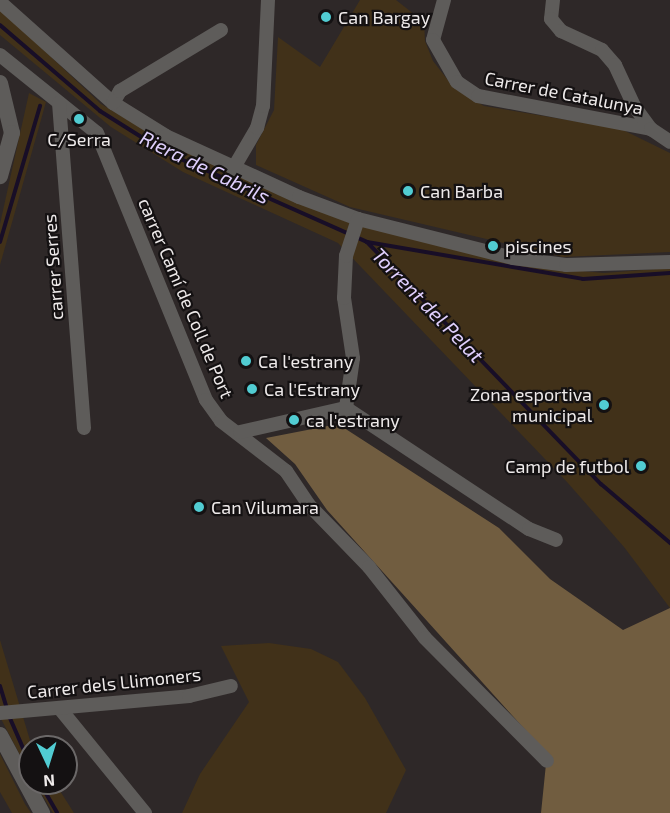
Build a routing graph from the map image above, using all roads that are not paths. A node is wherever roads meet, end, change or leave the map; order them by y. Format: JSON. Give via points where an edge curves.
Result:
{"nodes":[{"id":1,"x":268,"y":0,"type":"edge"},
{"id":2,"x":444,"y":0,"type":"edge"},
{"id":3,"x":553,"y":0,"type":"edge"},
{"id":4,"x":1,"y":1,"type":"edge"},
{"id":5,"x":221,"y":30,"type":"dead end"},
{"id":6,"x":0,"y":55,"type":"edge"},
{"id":7,"x":0,"y":83,"type":"edge"},
{"id":8,"x":58,"y":103,"type":"junction"},
{"id":9,"x":113,"y":103,"type":"junction"},
{"id":10,"x":651,"y":129,"type":"junction"},
{"id":11,"x":670,"y":142,"type":"edge"},
{"id":12,"x":233,"y":169,"type":"junction"},
{"id":13,"x":0,"y":176,"type":"edge"},
{"id":14,"x":354,"y":230,"type":"junction"},
{"id":15,"x":670,"y":262,"type":"edge"},
{"id":16,"x":346,"y":408,"type":"junction"},
{"id":17,"x":84,"y":428,"type":"dead end"},
{"id":18,"x":240,"y":432,"type":"junction"},
{"id":19,"x":556,"y":540,"type":"dead end"},
{"id":20,"x":231,"y":686,"type":"dead end"},
{"id":21,"x":61,"y":710,"type":"junction"},
{"id":22,"x":0,"y":713,"type":"edge"},
{"id":23,"x":0,"y":735,"type":"edge"},
{"id":24,"x":547,"y":761,"type":"dead end"},
{"id":25,"x":42,"y":813,"type":"edge"},
{"id":26,"x":145,"y":813,"type":"edge"}],
"edges":[{"from":1,"to":12,"type":"street","via":[[263,106],[257,128]]},
{"from":2,"to":10,"type":"street","name":"Carrer de Catalunya","via":[[432,40],[457,82],[478,96]]},
{"from":3,"to":10,"type":"street","via":[[551,19],[561,31],[602,50],[615,65],[634,106]]},
{"from":4,"to":9,"type":"street"},
{"from":5,"to":9,"type":"street","via":[[120,91]]},
{"from":6,"to":8,"type":"street","name":"carrer Camí de Coll de Port"},
{"from":7,"to":13,"type":"street","via":[[12,133]]},
{"from":8,"to":17,"type":"street","name":"carrer Serres"},
{"from":8,"to":18,"type":"street","name":"carrer Camí de Coll de Port","via":[[97,133],[206,400],[221,421]]},
{"from":9,"to":12,"type":"street","via":[[166,136]]},
{"from":10,"to":11,"type":"street"},
{"from":12,"to":14,"type":"street"},
{"from":14,"to":15,"type":"street","via":[[566,265]]},
{"from":14,"to":16,"type":"street","via":[[344,298],[353,358]]},
{"from":16,"to":18,"type":"street"},
{"from":16,"to":19,"type":"street","via":[[529,529]]},
{"from":18,"to":24,"type":"street","name":"carrer Camí de Coll de Port","via":[[286,471],[308,504],[369,567],[425,638]]},
{"from":20,"to":21,"type":"street","name":"Carrer dels Llimoners","via":[[189,696]]},
{"from":21,"to":22,"type":"street","name":"Carrer dels Llimoners"},
{"from":21,"to":26,"type":"street"},
{"from":23,"to":25,"type":"street"}]}
